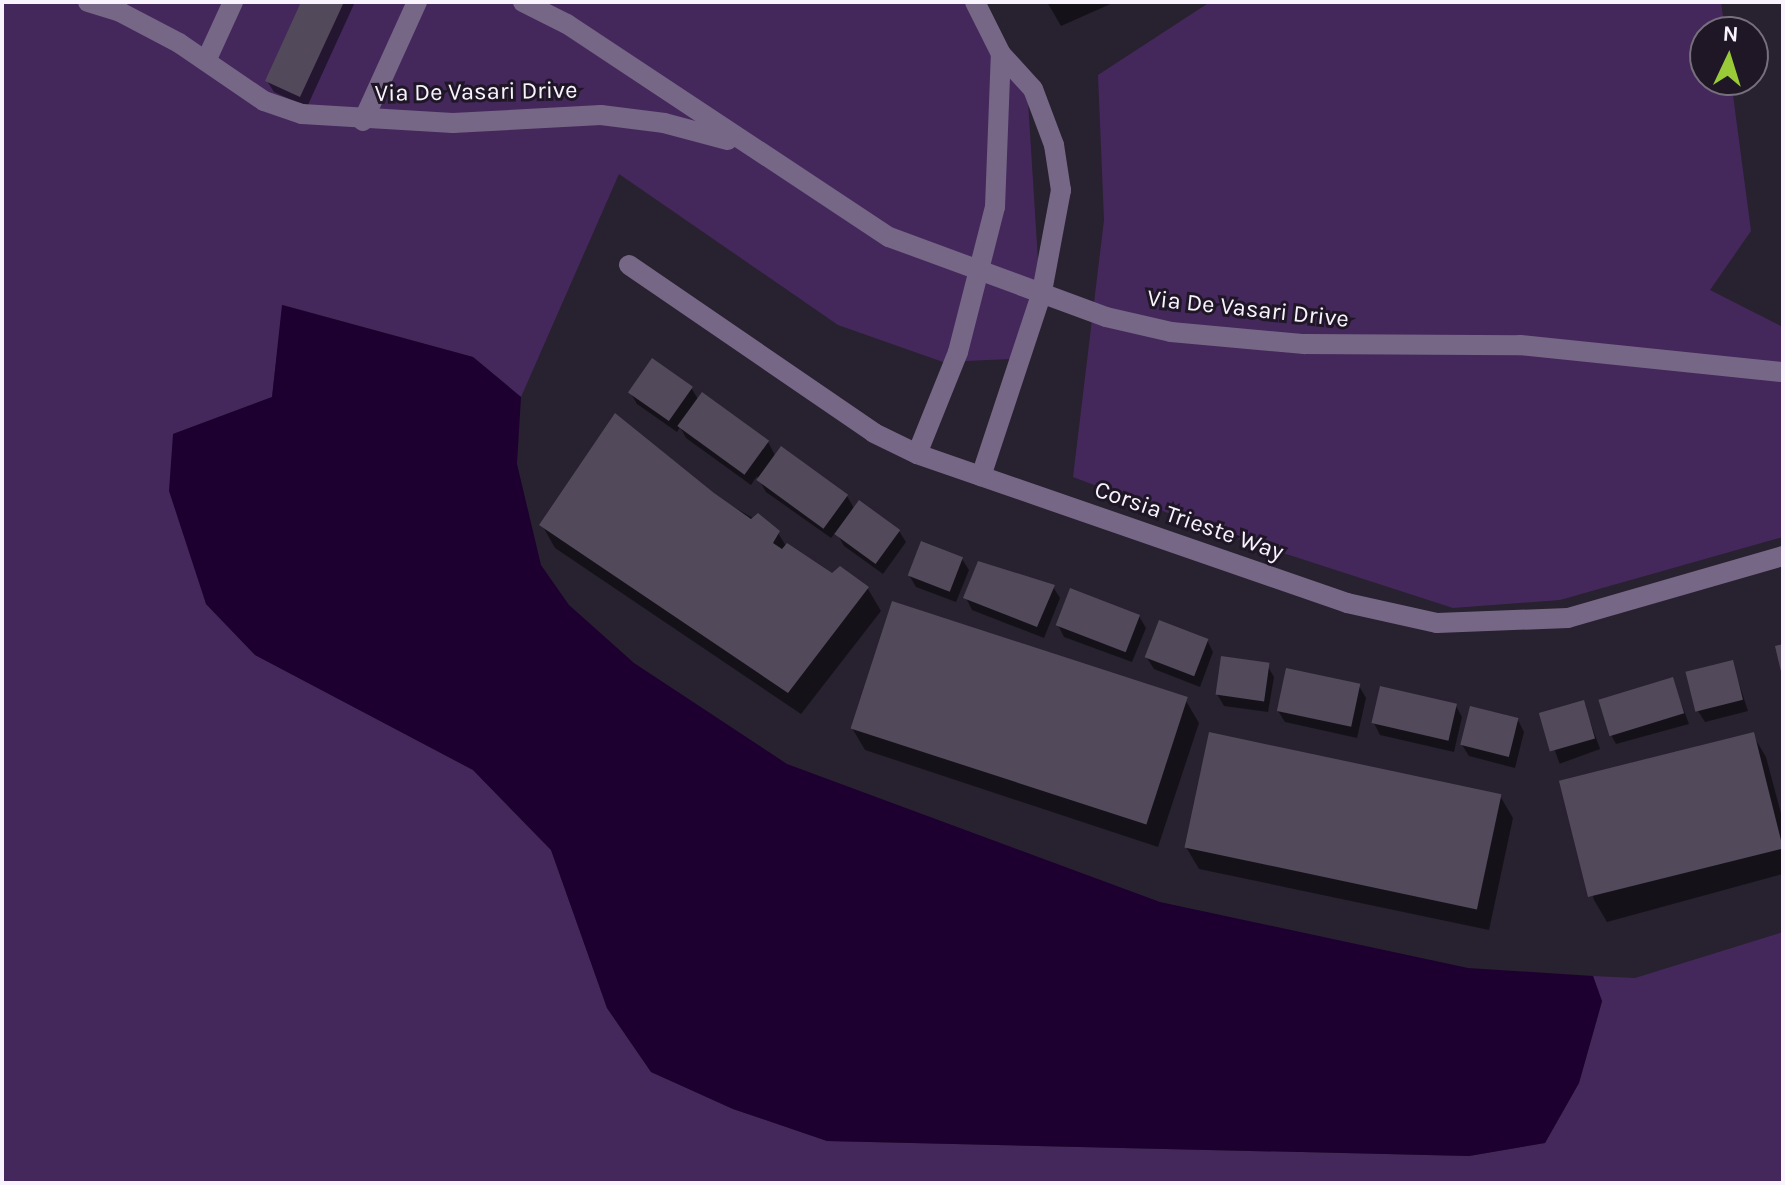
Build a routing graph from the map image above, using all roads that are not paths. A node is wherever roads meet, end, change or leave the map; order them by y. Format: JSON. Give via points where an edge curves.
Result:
{"nodes":[{"id":1,"x":88,"y":2,"type":"edge"},
{"id":2,"x":233,"y":2,"type":"edge"},
{"id":3,"x":417,"y":2,"type":"edge"},
{"id":4,"x":523,"y":2,"type":"edge"},
{"id":5,"x":975,"y":2,"type":"edge"},
{"id":6,"x":1001,"y":54,"type":"junction"},
{"id":7,"x":206,"y":61,"type":"junction"},
{"id":8,"x":363,"y":121,"type":"junction"},
{"id":9,"x":748,"y":145,"type":"junction"},
{"id":10,"x":629,"y":265,"type":"dead end"},
{"id":11,"x":979,"y":267,"type":"junction"},
{"id":12,"x":1042,"y":292,"type":"junction"},
{"id":13,"x":1783,"y":372,"type":"edge"},
{"id":14,"x":917,"y":454,"type":"junction"},
{"id":15,"x":981,"y":476,"type":"junction"},
{"id":16,"x":1783,"y":556,"type":"edge"}],
"edges":[{"from":1,"to":7,"type":"street","name":"Via De Vasari Drive","via":[[120,12]]},
{"from":2,"to":7,"type":"street"},
{"from":3,"to":8,"type":"street"},
{"from":4,"to":9,"type":"street","name":"Via De Vasari Drive","via":[[567,24]]},
{"from":5,"to":6,"type":"street"},
{"from":6,"to":11,"type":"street","via":[[996,91],[1000,174]]},
{"from":6,"to":12,"type":"street","via":[[1033,89],[1054,145],[1061,190]]},
{"from":7,"to":8,"type":"street","name":"Via De Vasari Drive","via":[[264,101],[302,114]]},
{"from":8,"to":9,"type":"street","name":"Via De Vasari Drive","via":[[453,123],[601,115],[664,123]]},
{"from":9,"to":11,"type":"street","name":"Via De Vasari Drive","via":[[889,237]]},
{"from":10,"to":14,"type":"street","name":"Corsia Trieste Way","via":[[874,433]]},
{"from":11,"to":12,"type":"street","name":"Via De Vasari Drive"},
{"from":11,"to":14,"type":"street","via":[[958,352]]},
{"from":12,"to":13,"type":"street","name":"Via De Vasari Drive","via":[[1106,317],[1171,332],[1304,344],[1520,345]]},
{"from":12,"to":15,"type":"street"},
{"from":14,"to":15,"type":"street","name":"Corsia Trieste Way"},
{"from":15,"to":16,"type":"street","name":"Corsia Trieste Way","via":[[1347,603],[1437,623],[1568,618]]}]}
